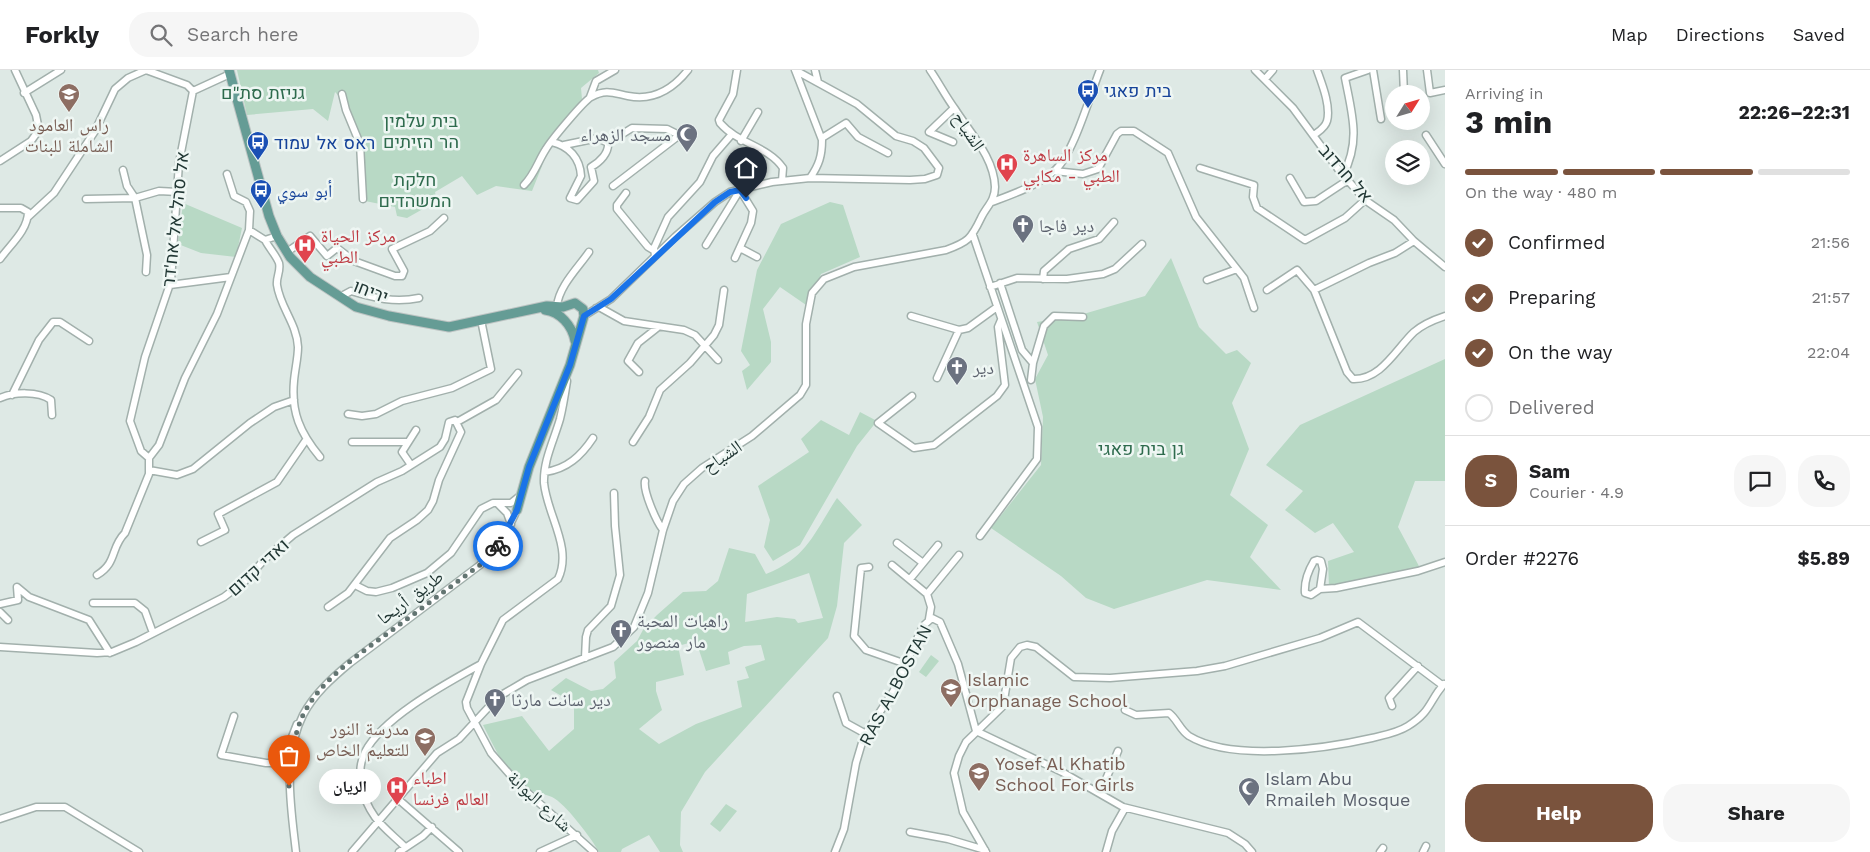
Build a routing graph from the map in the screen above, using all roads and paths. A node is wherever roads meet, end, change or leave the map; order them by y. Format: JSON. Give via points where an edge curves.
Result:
{"nodes":[{"id":1,"x":15,"y":70,"type":"edge"},
{"id":2,"x":61,"y":70,"type":"edge"},
{"id":3,"x":615,"y":70,"type":"edge"},
{"id":4,"x":688,"y":70,"type":"edge"},
{"id":5,"x":737,"y":70,"type":"edge"},
{"id":6,"x":795,"y":70,"type":"edge"},
{"id":7,"x":815,"y":70,"type":"edge"},
{"id":8,"x":930,"y":70,"type":"edge"},
{"id":9,"x":1100,"y":70,"type":"edge"},
{"id":10,"x":1255,"y":70,"type":"edge"},
{"id":11,"x":1272,"y":70,"type":"edge"},
{"id":12,"x":1317,"y":70,"type":"edge"},
{"id":13,"x":1368,"y":70,"type":"edge"},
{"id":14,"x":1373,"y":70,"type":"edge"},
{"id":15,"x":1403,"y":70,"type":"edge"},
{"id":16,"x":1427,"y":70,"type":"edge"},
{"id":17,"x":230,"y":72,"type":"edge"},
{"id":18,"x":1265,"y":79,"type":"junction"},
{"id":19,"x":818,"y":82,"type":"junction"},
{"id":20,"x":1404,"y":85,"type":"edge"},
{"id":21,"x":193,"y":90,"type":"junction"},
{"id":22,"x":1445,"y":90,"type":"edge"},
{"id":23,"x":24,"y":93,"type":"junction"},
{"id":24,"x":342,"y":94,"type":"dead end"},
{"id":25,"x":590,"y":98,"type":"junction"},
{"id":26,"x":954,"y":108,"type":"junction"},
{"id":27,"x":758,"y":112,"type":"dead end"},
{"id":28,"x":1381,"y":119,"type":"dead end"},
{"id":29,"x":732,"y":134,"type":"junction"},
{"id":30,"x":1426,"y":134,"type":"dead end"},
{"id":31,"x":1314,"y":135,"type":"junction"},
{"id":32,"x":822,"y":138,"type":"junction"},
{"id":33,"x":741,"y":141,"type":"junction"},
{"id":34,"x":552,"y":142,"type":"junction"},
{"id":35,"x":953,"y":142,"type":"dead end"},
{"id":36,"x":608,"y":143,"type":"junction"},
{"id":37,"x":564,"y":144,"type":"junction"},
{"id":38,"x":888,"y":153,"type":"dead end"},
{"id":39,"x":0,"y":161,"type":"edge"},
{"id":40,"x":1445,"y":164,"type":"edge"},
{"id":41,"x":1200,"y":168,"type":"dead end"},
{"id":42,"x":123,"y":170,"type":"dead end"},
{"id":43,"x":1054,"y":171,"type":"junction"},
{"id":44,"x":227,"y":174,"type":"dead end"},
{"id":45,"x":1345,"y":177,"type":"junction"},
{"id":46,"x":810,"y":178,"type":"junction"},
{"id":47,"x":1290,"y":178,"type":"dead end"},
{"id":48,"x":782,"y":181,"type":"junction"},
{"id":49,"x":524,"y":185,"type":"dead end"},
{"id":50,"x":613,"y":186,"type":"dead end"},
{"id":51,"x":740,"y":190,"type":"junction"},
{"id":52,"x":178,"y":192,"type":"junction"},
{"id":53,"x":626,"y":193,"type":"dead end"},
{"id":54,"x":86,"y":198,"type":"dead end"},
{"id":55,"x":135,"y":198,"type":"junction"},
{"id":56,"x":363,"y":199,"type":"dead end"},
{"id":57,"x":1365,"y":200,"type":"junction"},
{"id":58,"x":992,"y":202,"type":"junction"},
{"id":59,"x":0,"y":208,"type":"edge"},
{"id":60,"x":28,"y":217,"type":"junction"},
{"id":61,"x":444,"y":218,"type":"dead end"},
{"id":62,"x":1114,"y":222,"type":"dead end"},
{"id":63,"x":249,"y":230,"type":"junction"},
{"id":64,"x":973,"y":235,"type":"junction"},
{"id":65,"x":277,"y":236,"type":"junction"},
{"id":66,"x":265,"y":240,"type":"junction"},
{"id":67,"x":1414,"y":241,"type":"junction"},
{"id":68,"x":1142,"y":244,"type":"dead end"},
{"id":69,"x":706,"y":245,"type":"dead end"},
{"id":70,"x":740,"y":248,"type":"junction"},
{"id":71,"x":287,"y":252,"type":"junction"},
{"id":72,"x":589,"y":252,"type":"dead end"},
{"id":73,"x":654,"y":253,"type":"junction"},
{"id":74,"x":757,"y":257,"type":"dead end"},
{"id":75,"x":735,"y":258,"type":"dead end"},
{"id":76,"x":0,"y":259,"type":"edge"},
{"id":77,"x":1445,"y":267,"type":"edge"},
{"id":78,"x":1237,"y":269,"type":"junction"},
{"id":79,"x":146,"y":272,"type":"dead end"},
{"id":80,"x":231,"y":277,"type":"junction"},
{"id":81,"x":1043,"y":279,"type":"junction"},
{"id":82,"x":1207,"y":280,"type":"dead end"},
{"id":83,"x":1000,"y":283,"type":"junction"},
{"id":84,"x":170,"y":285,"type":"junction"},
{"id":85,"x":990,"y":287,"type":"junction"},
{"id":86,"x":724,"y":290,"type":"dead end"},
{"id":87,"x":1267,"y":290,"type":"dead end"},
{"id":88,"x":1314,"y":290,"type":"junction"},
{"id":89,"x":340,"y":297,"type":"junction"},
{"id":90,"x":419,"y":298,"type":"dead end"},
{"id":91,"x":561,"y":306,"type":"junction"},
{"id":92,"x":580,"y":306,"type":"junction"},
{"id":93,"x":599,"y":307,"type":"junction"},
{"id":94,"x":997,"y":307,"type":"junction"},
{"id":95,"x":1254,"y":308,"type":"dead end"},
{"id":96,"x":530,"y":309,"type":"junction"},
{"id":97,"x":911,"y":316,"type":"dead end"},
{"id":98,"x":1445,"y":316,"type":"edge"},
{"id":99,"x":1082,"y":317,"type":"dead end"},
{"id":100,"x":582,"y":319,"type":"junction"},
{"id":101,"x":482,"y":320,"type":"junction"},
{"id":102,"x":565,"y":320,"type":"junction"},
{"id":103,"x":1001,"y":320,"type":"junction"},
{"id":104,"x":657,"y":328,"type":"junction"},
{"id":105,"x":959,"y":330,"type":"junction"},
{"id":106,"x":89,"y":341,"type":"dead end"},
{"id":107,"x":575,"y":346,"type":"junction"},
{"id":108,"x":706,"y":346,"type":"junction"},
{"id":109,"x":718,"y":360,"type":"dead end"},
{"id":110,"x":1033,"y":363,"type":"junction"},
{"id":111,"x":570,"y":365,"type":"junction"},
{"id":112,"x":639,"y":372,"type":"dead end"},
{"id":113,"x":518,"y":373,"type":"dead end"},
{"id":114,"x":937,"y":378,"type":"dead end"},
{"id":115,"x":1031,"y":380,"type":"dead end"},
{"id":116,"x":12,"y":395,"type":"junction"},
{"id":117,"x":912,"y":396,"type":"dead end"},
{"id":118,"x":0,"y":398,"type":"edge"},
{"id":119,"x":294,"y":400,"type":"junction"},
{"id":120,"x":348,"y":414,"type":"dead end"},
{"id":121,"x":52,"y":415,"type":"dead end"},
{"id":122,"x":456,"y":421,"type":"junction"},
{"id":123,"x":416,"y":430,"type":"dead end"},
{"id":124,"x":593,"y":438,"type":"dead end"},
{"id":125,"x":306,"y":440,"type":"junction"},
{"id":126,"x":352,"y":442,"type":"dead end"},
{"id":127,"x":406,"y":442,"type":"junction"},
{"id":128,"x":633,"y":442,"type":"dead end"},
{"id":129,"x":320,"y":457,"type":"dead end"},
{"id":130,"x":149,"y":458,"type":"junction"},
{"id":131,"x":411,"y":465,"type":"junction"},
{"id":132,"x":149,"y":470,"type":"junction"},
{"id":133,"x":545,"y":472,"type":"junction"},
{"id":134,"x":645,"y":481,"type":"dead end"},
{"id":135,"x":614,"y":493,"type":"dead end"},
{"id":136,"x":521,"y":495,"type":"junction"},
{"id":137,"x":498,"y":504,"type":"junction"},
{"id":138,"x":517,"y":510,"type":"joint"},
{"id":139,"x":511,"y":524,"type":"junction"},
{"id":140,"x":663,"y":530,"type":"junction"},
{"id":141,"x":980,"y":536,"type":"dead end"},
{"id":142,"x":201,"y":542,"type":"dead end"},
{"id":143,"x":896,"y":543,"type":"dead end"},
{"id":144,"x":938,"y":545,"type":"dead end"},
{"id":145,"x":959,"y":554,"type":"dead end"},
{"id":146,"x":1445,"y":562,"type":"edge"},
{"id":147,"x":922,"y":563,"type":"junction"},
{"id":148,"x":892,"y":565,"type":"dead end"},
{"id":149,"x":868,"y":567,"type":"dead end"},
{"id":150,"x":97,"y":575,"type":"dead end"},
{"id":151,"x":910,"y":579,"type":"junction"},
{"id":152,"x":355,"y":585,"type":"junction"},
{"id":153,"x":1320,"y":589,"type":"junction"},
{"id":154,"x":927,"y":594,"type":"junction"},
{"id":155,"x":93,"y":603,"type":"dead end"},
{"id":156,"x":0,"y":604,"type":"edge"},
{"id":157,"x":328,"y":606,"type":"dead end"},
{"id":158,"x":0,"y":612,"type":"edge"},
{"id":159,"x":929,"y":619,"type":"junction"},
{"id":160,"x":8,"y":620,"type":"dead end"},
{"id":161,"x":153,"y":633,"type":"junction"},
{"id":162,"x":0,"y":646,"type":"edge"},
{"id":163,"x":110,"y":652,"type":"junction"},
{"id":164,"x":585,"y":658,"type":"junction"},
{"id":165,"x":481,"y":664,"type":"junction"},
{"id":166,"x":906,"y":664,"type":"junction"},
{"id":167,"x":1418,"y":666,"type":"junction"},
{"id":168,"x":1444,"y":684,"type":"edge"},
{"id":169,"x":837,"y":696,"type":"dead end"},
{"id":170,"x":1392,"y":706,"type":"dead end"},
{"id":171,"x":1125,"y":710,"type":"dead end"},
{"id":172,"x":303,"y":715,"type":"junction"},
{"id":173,"x":234,"y":716,"type":"dead end"},
{"id":174,"x":474,"y":722,"type":"junction"},
{"id":175,"x":976,"y":731,"type":"junction"},
{"id":176,"x":866,"y":734,"type":"junction"},
{"id":177,"x":1118,"y":751,"type":"dead end"},
{"id":178,"x":286,"y":763,"type":"junction"},
{"id":179,"x":289,"y":786,"type":"junction"},
{"id":180,"x":1100,"y":793,"type":"junction"},
{"id":181,"x":398,"y":799,"type":"junction"},
{"id":182,"x":1125,"y":808,"type":"junction"},
{"id":183,"x":0,"y":820,"type":"edge"},
{"id":184,"x":379,"y":822,"type":"junction"},
{"id":185,"x":432,"y":827,"type":"junction"},
{"id":186,"x":910,"y":832,"type":"dead end"},
{"id":187,"x":577,"y":835,"type":"junction"},
{"id":188,"x":405,"y":847,"type":"junction"},
{"id":189,"x":591,"y":851,"type":"edge"},
{"id":190,"x":986,"y":851,"type":"edge"},
{"id":191,"x":139,"y":852,"type":"edge"},
{"id":192,"x":296,"y":852,"type":"edge"},
{"id":193,"x":352,"y":852,"type":"edge"},
{"id":194,"x":399,"y":852,"type":"edge"},
{"id":195,"x":459,"y":852,"type":"edge"},
{"id":196,"x":540,"y":852,"type":"edge"},
{"id":197,"x":835,"y":852,"type":"edge"},
{"id":198,"x":1106,"y":852,"type":"edge"},
{"id":199,"x":1252,"y":852,"type":"edge"}],
"edges":[{"from":1,"to":23,"type":"street"},
{"from":2,"to":23,"type":"street"},
{"from":3,"to":25,"type":"street","via":[[596,81]]},
{"from":4,"to":25,"type":"street","via":[[678,82],[656,95],[630,97],[607,90]]},
{"from":5,"to":29,"type":"street","via":[[733,94],[719,120]]},
{"from":6,"to":19,"type":"street"},
{"from":6,"to":32,"type":"street"},
{"from":7,"to":19,"type":"street"},
{"from":8,"to":26,"type":"street","name":"الشياح"},
{"from":9,"to":43,"type":"street","via":[[1065,159]]},
{"from":10,"to":18,"type":"street","name":"אל חרדוב"},
{"from":11,"to":18,"type":"street"},
{"from":12,"to":31,"type":"street","via":[[1324,92],[1327,120]]},
{"from":13,"to":45,"type":"street","via":[[1345,78],[1355,140]]},
{"from":14,"to":28,"type":"street"},
{"from":15,"to":20,"type":"street"},
{"from":16,"to":22,"type":"street","via":[[1430,93]]},
{"from":17,"to":21,"type":"street"},
{"from":17,"to":65,"type":"main road","name":"יריחו","via":[[260,190]]},
{"from":18,"to":31,"type":"street","name":"אל חרדוב"},
{"from":19,"to":46,"type":"street","via":[[870,113],[896,136],[924,148],[938,172],[934,177],[910,180]]},
{"from":21,"to":52,"type":"street","name":"אל סהל אל אח'דר","via":[[179,163]]},
{"from":21,"to":60,"type":"street","via":[[146,70],[128,78],[115,89],[95,131],[54,193]]},
{"from":23,"to":39,"type":"street","via":[[36,115],[37,136]]},
{"from":24,"to":56,"type":"street","via":[[360,144]]},
{"from":25,"to":34,"type":"street"},
{"from":26,"to":35,"type":"street","via":[[930,132]]},
{"from":26,"to":58,"type":"street","name":"الشياح","via":[[985,155],[995,188]]},
{"from":27,"to":33,"type":"street"},
{"from":29,"to":33,"type":"street"},
{"from":29,"to":73,"type":"street","via":[[713,156],[700,182],[668,217]]},
{"from":30,"to":40,"type":"street"},
{"from":31,"to":45,"type":"street","name":"אל חרדוב"},
{"from":32,"to":38,"type":"street","via":[[846,123],[858,137]]},
{"from":32,"to":46,"type":"street","via":[[822,153]]},
{"from":33,"to":48,"type":"street","via":[[761,149],[780,164],[783,168]]},
{"from":34,"to":37,"type":"street"},
{"from":34,"to":49,"type":"street","via":[[533,176]]},
{"from":36,"to":37,"type":"street","via":[[598,138]]},
{"from":36,"to":37,"type":"street","via":[[609,149],[604,157],[591,167],[594,181],[577,200],[570,198],[581,172],[575,157]]},
{"from":36,"to":50,"type":"street","via":[[632,128],[667,129],[677,134]]},
{"from":41,"to":57,"type":"street","via":[[1254,185],[1253,197],[1257,208],[1305,240],[1345,218]]},
{"from":42,"to":55,"type":"street","via":[[127,186]]},
{"from":43,"to":58,"type":"street","via":[[1035,184]]},
{"from":43,"to":78,"type":"street","via":[[1091,173],[1104,162],[1117,134],[1125,130],[1139,133],[1168,154],[1196,217]]},
{"from":44,"to":63,"type":"street","via":[[234,196],[246,202],[250,211]]},
{"from":45,"to":47,"type":"street","via":[[1316,201],[1304,202]]},
{"from":45,"to":57,"type":"street","name":"אל חרדוב"},
{"from":46,"to":48,"type":"street"},
{"from":48,"to":51,"type":"street"},
{"from":51,"to":69,"type":"street"},
{"from":51,"to":70,"type":"street","via":[[752,211],[751,223]]},
{"from":51,"to":73,"type":"street","via":[[730,192],[715,202]]},
{"from":52,"to":55,"type":"street","via":[[159,191]]},
{"from":52,"to":84,"type":"street","name":"אל סהל אל אח'דר"},
{"from":53,"to":73,"type":"street","via":[[617,209]]},
{"from":54,"to":55,"type":"street"},
{"from":55,"to":79,"type":"street","via":[[147,254]]},
{"from":57,"to":67,"type":"street","name":"אל חרדוב","via":[[1394,220]]},
{"from":58,"to":64,"type":"street","via":[[981,216]]},
{"from":59,"to":60,"type":"street","via":[[21,208],[28,212]]},
{"from":60,"to":76,"type":"street"},
{"from":61,"to":71,"type":"street","via":[[430,231],[392,249],[404,271],[402,276],[354,261],[337,248],[327,256],[310,236]]},
{"from":62,"to":81,"type":"street","via":[[1099,239],[1066,251],[1044,271]]},
{"from":63,"to":66,"type":"street"},
{"from":63,"to":80,"type":"street"},
{"from":64,"to":85,"type":"street"},
{"from":64,"to":140,"type":"street","name":"الشياح","via":[[946,250],[854,267],[824,279],[812,294],[806,324],[806,385],[800,395],[752,436],[702,468],[684,484],[673,501]]},
{"from":65,"to":66,"type":"street"},
{"from":65,"to":71,"type":"main road","name":"יריחו"},
{"from":66,"to":119,"type":"street","via":[[278,262],[277,286],[296,333]]},
{"from":67,"to":77,"type":"street","name":"אל חרדוב"},
{"from":67,"to":88,"type":"street"},
{"from":68,"to":81,"type":"street","via":[[1115,269],[1103,274]]},
{"from":70,"to":74,"type":"street"},
{"from":70,"to":75,"type":"street"},
{"from":71,"to":89,"type":"main road","name":"יריחו","via":[[310,277]]},
{"from":72,"to":91,"type":"street","via":[[562,289],[558,297]]},
{"from":73,"to":93,"type":"street","via":[[611,299]]},
{"from":78,"to":82,"type":"street"},
{"from":78,"to":95,"type":"street","via":[[1244,278]]},
{"from":80,"to":84,"type":"street"},
{"from":80,"to":130,"type":"street","via":[[217,314],[185,378],[160,445]]},
{"from":81,"to":83,"type":"street","via":[[1017,278]]},
{"from":83,"to":85,"type":"street"},
{"from":83,"to":110,"type":"street","via":[[1022,350]]},
{"from":84,"to":130,"type":"street","name":"אל סהל אל אח'דר","via":[[145,357],[130,421],[141,451]]},
{"from":85,"to":94,"type":"street"},
{"from":86,"to":108,"type":"street","via":[[719,325]]},
{"from":87,"to":88,"type":"street","via":[[1297,270]]},
{"from":88,"to":98,"type":"street","via":[[1353,379],[1362,379],[1385,365],[1415,331]]},
{"from":89,"to":90,"type":"street","via":[[351,291],[381,300]]},
{"from":89,"to":101,"type":"main road","name":"יריחו","via":[[356,306],[389,316],[449,327]]},
{"from":91,"to":92,"type":"main road","via":[[575,303]]},
{"from":91,"to":96,"type":"main road","name":"יריחו"},
{"from":91,"to":102,"type":"main road"},
{"from":92,"to":93,"type":"street"},
{"from":92,"to":100,"type":"main road"},
{"from":93,"to":100,"type":"street"},
{"from":93,"to":104,"type":"street","via":[[624,321]]},
{"from":94,"to":103,"type":"street"},
{"from":94,"to":105,"type":"street","via":[[968,328]]},
{"from":96,"to":101,"type":"main road","name":"יריחו"},
{"from":96,"to":102,"type":"main road","name":"יריחו","via":[[548,310]]},
{"from":97,"to":105,"type":"street"},
{"from":99,"to":110,"type":"street","via":[[1054,316],[1044,326]]},
{"from":100,"to":102,"type":"main road","via":[[574,325]]},
{"from":100,"to":107,"type":"main road"},
{"from":101,"to":120,"type":"street","via":[[491,369],[452,388],[402,401],[376,414]]},
{"from":102,"to":107,"type":"main road","via":[[575,339]]},
{"from":103,"to":117,"type":"street","via":[[998,327],[1005,385],[997,396],[934,446],[914,448],[878,424]]},
{"from":103,"to":141,"type":"street","via":[[1038,427],[1037,459]]},
{"from":104,"to":108,"type":"street","via":[[684,330]]},
{"from":104,"to":112,"type":"street","via":[[638,343],[628,361]]},
{"from":105,"to":114,"type":"street"},
{"from":106,"to":116,"type":"street","via":[[60,322],[54,322],[39,340]]},
{"from":107,"to":111,"type":"main road"},
{"from":108,"to":109,"type":"street"},
{"from":108,"to":128,"type":"street","via":[[660,390],[649,417]]},
{"from":110,"to":115,"type":"street"},
{"from":111,"to":133,"type":"street","name":"شارع البوابة"},
{"from":111,"to":136,"type":"main road","name":"طريق أريحا","via":[[548,414]]},
{"from":113,"to":122,"type":"street","via":[[496,400]]},
{"from":116,"to":118,"type":"street"},
{"from":116,"to":121,"type":"street","via":[[21,393],[46,397],[51,400]]},
{"from":119,"to":125,"type":"street","via":[[295,416]]},
{"from":119,"to":132,"type":"street","via":[[274,407],[250,423],[193,469],[177,474]]},
{"from":122,"to":131,"type":"street","name":"ואדי קדום","via":[[449,422],[442,444]]},
{"from":122,"to":152,"type":"street","via":[[462,432],[428,510],[384,543]]},
{"from":123,"to":127,"type":"street"},
{"from":124,"to":133,"type":"street","via":[[574,461]]},
{"from":125,"to":129,"type":"street"},
{"from":125,"to":142,"type":"street","via":[[277,482],[218,514],[225,530]]},
{"from":126,"to":127,"type":"street"},
{"from":127,"to":131,"type":"street","via":[[402,452]]},
{"from":130,"to":132,"type":"street"},
{"from":131,"to":161,"type":"street","name":"ואדי קדום","via":[[377,482],[293,535],[224,597]]},
{"from":132,"to":150,"type":"street","via":[[110,564]]},
{"from":133,"to":165,"type":"street","name":"شارع البوابة","via":[[547,501],[562,547],[562,570],[558,579],[502,620]]},
{"from":134,"to":140,"type":"street","via":[[645,492]]},
{"from":135,"to":164,"type":"street","via":[[620,575],[611,606],[588,630]]},
{"from":136,"to":137,"type":"street","via":[[511,503]]},
{"from":136,"to":138,"type":"main road","name":"طريق أريحا"},
{"from":137,"to":139,"type":"street","via":[[507,513]]},
{"from":137,"to":152,"type":"street","via":[[481,509],[451,553],[427,573],[376,592]]},
{"from":138,"to":139,"type":"street","name":"طريق أريحا"},
{"from":139,"to":172,"type":"street","name":"طريق أريحا","via":[[480,565],[350,663],[330,680]]},
{"from":140,"to":164,"type":"street","name":"الشياح","via":[[648,593],[634,627],[613,648]]},
{"from":143,"to":147,"type":"street"},
{"from":144,"to":147,"type":"street"},
{"from":145,"to":154,"type":"street"},
{"from":146,"to":153,"type":"street","via":[[1418,571]]},
{"from":147,"to":151,"type":"street"},
{"from":148,"to":151,"type":"street"},
{"from":149,"to":166,"type":"street","via":[[861,568],[854,636],[866,650]]},
{"from":151,"to":154,"type":"street"},
{"from":152,"to":157,"type":"street","via":[[342,599]]},
{"from":153,"to":153,"type":"street","via":[[1323,568],[1321,561],[1317,560],[1310,568],[1304,586],[1305,593],[1311,594]]},
{"from":154,"to":159,"type":"street","via":[[931,607]]},
{"from":155,"to":161,"type":"street","via":[[135,603],[145,611]]},
{"from":156,"to":163,"type":"street","via":[[18,600],[17,587],[30,597],[89,620]]},
{"from":158,"to":160,"type":"street"},
{"from":159,"to":166,"type":"street","name":"RAS ALBOSTAN"},
{"from":159,"to":175,"type":"street","name":"RAS ALBOSTAN","via":[[940,622],[958,664]]},
{"from":161,"to":163,"type":"street","name":"ואדי קדום"},
{"from":162,"to":163,"type":"street","name":"ואדי קדום"},
{"from":164,"to":174,"type":"street","name":"الشياح","via":[[527,680],[498,697]]},
{"from":165,"to":174,"type":"street","name":"شارع البوابة","via":[[466,702]]},
{"from":165,"to":184,"type":"street","via":[[437,688],[406,711],[376,737],[365,752],[361,785]]},
{"from":166,"to":176,"type":"street","name":"RAS ALBOSTAN","via":[[882,712]]},
{"from":167,"to":168,"type":"street"},
{"from":167,"to":170,"type":"street","via":[[1389,698]]},
{"from":167,"to":175,"type":"street","via":[[1358,622],[1320,638],[1225,666],[1110,678],[1074,677],[1036,647],[1026,645],[1011,658],[1000,710]]},
{"from":168,"to":171,"type":"street","via":[[1430,707],[1407,727],[1334,747],[1225,748],[1190,737],[1169,713],[1136,715]]},
{"from":169,"to":176,"type":"street","via":[[846,723]]},
{"from":172,"to":178,"type":"street","via":[[291,735]]},
{"from":172,"to":179,"type":"street","name":"طريق أريحا","via":[[291,760]]},
{"from":173,"to":178,"type":"street","via":[[222,755]]},
{"from":174,"to":181,"type":"street","name":"الشياح","via":[[459,739],[437,754]]},
{"from":174,"to":187,"type":"street","name":"شارع البوابة","via":[[491,753],[508,772]]},
{"from":175,"to":180,"type":"street"},
{"from":175,"to":190,"type":"street","via":[[959,756],[954,773],[963,812]]},
{"from":176,"to":197,"type":"street","name":"RAS ALBOSTAN","via":[[856,763],[844,830]]},
{"from":177,"to":180,"type":"street"},
{"from":178,"to":179,"type":"street"},
{"from":179,"to":192,"type":"street","name":"طريق أريحا"},
{"from":180,"to":182,"type":"street"},
{"from":181,"to":184,"type":"street","name":"الشياح"},
{"from":181,"to":185,"type":"street"},
{"from":182,"to":198,"type":"street"},
{"from":182,"to":199,"type":"street","via":[[1228,833]]},
{"from":183,"to":191,"type":"street","via":[[36,808],[65,807]]},
{"from":184,"to":188,"type":"street"},
{"from":184,"to":193,"type":"street","name":"الشياح"},
{"from":185,"to":188,"type":"street"},
{"from":185,"to":195,"type":"street"},
{"from":186,"to":190,"type":"street"},
{"from":187,"to":189,"type":"street","name":"شارع البوابة"},
{"from":187,"to":196,"type":"street"},
{"from":188,"to":194,"type":"street"}]}
